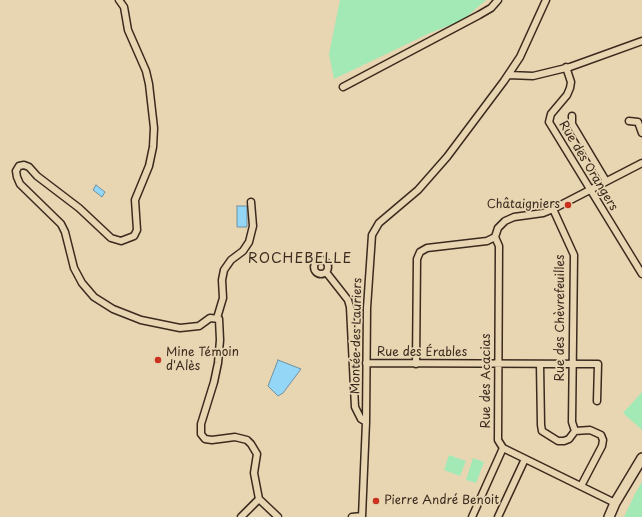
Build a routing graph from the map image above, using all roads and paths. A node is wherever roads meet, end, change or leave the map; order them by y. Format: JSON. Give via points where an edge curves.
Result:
{"nodes":[{"id":1,"x":119,"y":0,"type":"edge"},
{"id":2,"x":498,"y":0,"type":"edge"},
{"id":3,"x":546,"y":0,"type":"edge"},
{"id":4,"x":642,"y":41,"type":"edge"},
{"id":5,"x":566,"y":67,"type":"junction"},
{"id":6,"x":509,"y":75,"type":"junction"},
{"id":7,"x":343,"y":87,"type":"dead end"},
{"id":8,"x":572,"y":116,"type":"dead end"},
{"id":9,"x":629,"y":121,"type":"dead end"},
{"id":10,"x":642,"y":133,"type":"edge"},
{"id":11,"x":642,"y":163,"type":"edge"},
{"id":12,"x":606,"y":181,"type":"junction"},
{"id":13,"x":589,"y":190,"type":"junction"},
{"id":14,"x":251,"y":202,"type":"dead end"},
{"id":15,"x":553,"y":209,"type":"junction"},
{"id":16,"x":495,"y":237,"type":"junction"},
{"id":17,"x":326,"y":272,"type":"dead end"},
{"id":18,"x":642,"y":274,"type":"edge"},
{"id":19,"x":217,"y":318,"type":"junction"},
{"id":20,"x":366,"y":363,"type":"junction"},
{"id":21,"x":416,"y":364,"type":"junction"},
{"id":22,"x":497,"y":364,"type":"junction"},
{"id":23,"x":540,"y":364,"type":"junction"},
{"id":24,"x":573,"y":364,"type":"junction"},
{"id":25,"x":597,"y":401,"type":"dead end"},
{"id":26,"x":366,"y":422,"type":"junction"},
{"id":27,"x":575,"y":431,"type":"junction"},
{"id":28,"x":503,"y":448,"type":"junction"},
{"id":29,"x":642,"y":458,"type":"edge"},
{"id":30,"x":525,"y":459,"type":"junction"},
{"id":31,"x":581,"y":486,"type":"junction"},
{"id":32,"x":259,"y":498,"type":"junction"},
{"id":33,"x":615,"y":503,"type":"junction"},
{"id":34,"x":240,"y":517,"type":"edge"},
{"id":35,"x":278,"y":517,"type":"edge"},
{"id":36,"x":352,"y":517,"type":"edge"},
{"id":37,"x":362,"y":517,"type":"edge"},
{"id":38,"x":472,"y":517,"type":"edge"},
{"id":39,"x":498,"y":517,"type":"edge"},
{"id":40,"x":609,"y":517,"type":"edge"}],
"edges":[{"from":1,"to":19,"type":"street","via":[[124,7],[128,30],[146,71],[154,128],[149,166],[135,200],[137,230],[134,236],[121,241],[111,238],[29,167],[19,166],[16,171],[17,177],[20,184],[61,224],[74,268],[94,297],[113,309],[141,320],[180,328],[199,326],[210,318]]},
{"from":2,"to":7,"type":"street","via":[[479,15]]},
{"from":3,"to":6,"type":"street","name":"Montée des Lauriers"},
{"from":4,"to":5,"type":"street"},
{"from":5,"to":6,"type":"street","via":[[532,76]]},
{"from":5,"to":13,"type":"street","name":"Rue des Orangers","via":[[571,82],[570,88],[551,114],[549,122]]},
{"from":6,"to":20,"type":"street","name":"Montée des Lauriers","via":[[447,157],[418,190],[379,223],[372,235]]},
{"from":8,"to":12,"type":"street","via":[[572,124]]},
{"from":9,"to":10,"type":"street","via":[[638,122]]},
{"from":11,"to":12,"type":"street"},
{"from":12,"to":13,"type":"street"},
{"from":13,"to":15,"type":"street"},
{"from":13,"to":18,"type":"street","name":"Rue des Orangers"},
{"from":14,"to":19,"type":"street","via":[[253,226],[249,242],[224,270],[223,298]]},
{"from":15,"to":16,"type":"street","via":[[505,221],[498,228]]},
{"from":15,"to":24,"type":"street","name":"Rue des Chèvrefeuilles","via":[[574,255]]},
{"from":16,"to":21,"type":"street","via":[[487,242],[427,248],[420,252],[417,259]]},
{"from":16,"to":22,"type":"street","name":"Rue des Acacias","via":[[499,246]]},
{"from":17,"to":26,"type":"street","via":[[348,300],[355,407],[361,419]]},
{"from":19,"to":32,"type":"street","via":[[220,322],[218,363],[200,430],[205,438],[212,440],[234,437],[247,440],[251,444],[257,454],[254,472]]},
{"from":20,"to":21,"type":"street","name":"Rue des Érables"},
{"from":20,"to":26,"type":"street","name":"Montée des Lauriers"},
{"from":21,"to":22,"type":"street","name":"Rue des Érables"},
{"from":22,"to":23,"type":"street","name":"Rue des Érables"},
{"from":22,"to":28,"type":"street","name":"Rue des Acacias","via":[[497,433]]},
{"from":23,"to":24,"type":"street","name":"Rue des Érables"},
{"from":23,"to":27,"type":"street","name":"Rue des Chèvrefeuilles","via":[[542,431],[558,441],[569,439]]},
{"from":24,"to":25,"type":"street","name":"Rue des Érables","via":[[598,364]]},
{"from":24,"to":27,"type":"street","name":"Rue des Chèvrefeuilles","via":[[572,422]]},
{"from":26,"to":37,"type":"street","name":"Montée des Lauriers"},
{"from":27,"to":31,"type":"street","via":[[590,430],[596,432],[603,440]]},
{"from":28,"to":30,"type":"street"},
{"from":28,"to":38,"type":"street"},
{"from":29,"to":33,"type":"main road"},
{"from":30,"to":31,"type":"street"},
{"from":30,"to":39,"type":"street"},
{"from":31,"to":33,"type":"street"},
{"from":32,"to":34,"type":"street"},
{"from":32,"to":35,"type":"street"},
{"from":33,"to":40,"type":"main road"},
{"from":36,"to":37,"type":"street"}]}
